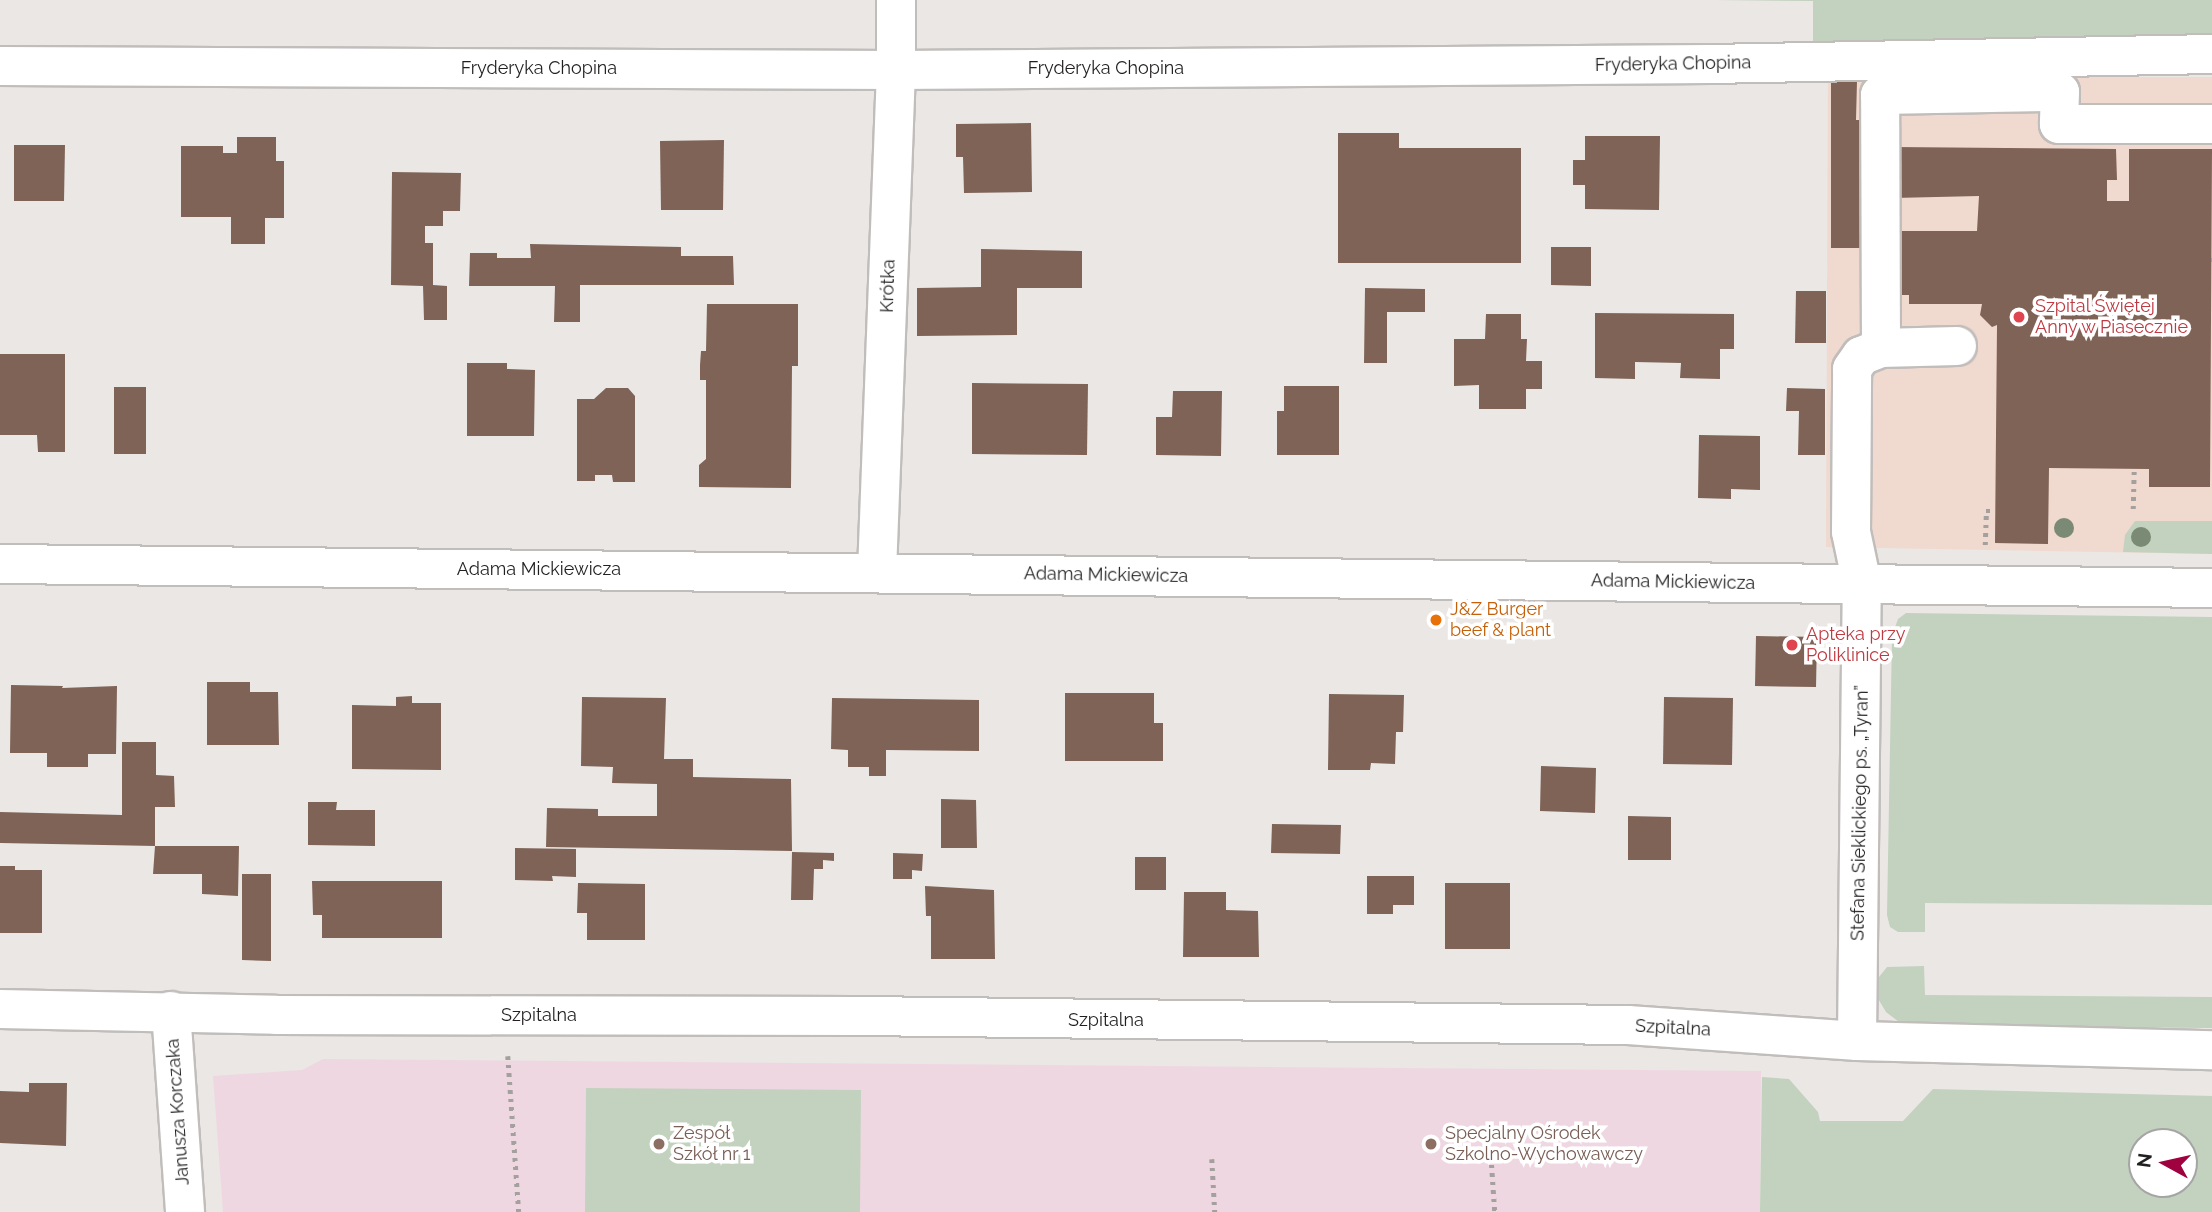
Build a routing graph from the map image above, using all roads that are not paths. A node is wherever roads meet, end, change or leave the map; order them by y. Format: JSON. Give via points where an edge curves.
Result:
{"nodes":[{"id":1,"x":896,"y":0,"type":"edge"},
{"id":2,"x":2212,"y":54,"type":"edge"},
{"id":3,"x":0,"y":66,"type":"edge"},
{"id":4,"x":896,"y":70,"type":"junction"},
{"id":5,"x":2212,"y":124,"type":"edge"},
{"id":6,"x":1957,"y":346,"type":"dead end"},
{"id":7,"x":1881,"y":348,"type":"junction"},
{"id":8,"x":0,"y":564,"type":"edge"},
{"id":9,"x":877,"y":572,"type":"junction"},
{"id":10,"x":1862,"y":584,"type":"junction"},
{"id":11,"x":2212,"y":588,"type":"edge"},
{"id":12,"x":0,"y":1009,"type":"edge"},
{"id":13,"x":171,"y":1011,"type":"junction"},
{"id":14,"x":1857,"y":1041,"type":"junction"},
{"id":15,"x":2212,"y":1050,"type":"edge"},
{"id":16,"x":185,"y":1212,"type":"edge"}],
"edges":[{"from":1,"to":4,"type":"street","name":"Krótka"},
{"from":2,"to":4,"type":"street","name":"Fryderyka Chopina","via":[[1710,64]]},
{"from":3,"to":4,"type":"street","name":"Fryderyka Chopina"},
{"from":4,"to":9,"type":"street","name":"Krótka"},
{"from":5,"to":7,"type":"street","via":[[2059,124],[2060,92],[1880,95]]},
{"from":6,"to":7,"type":"street"},
{"from":7,"to":10,"type":"street","name":"Stefana Sieklickiego ps. „Tyran”","via":[[1856,361],[1851,376],[1851,532]]},
{"from":8,"to":9,"type":"street","name":"Adama Mickiewicza"},
{"from":9,"to":10,"type":"street","name":"Adama Mickiewicza"},
{"from":10,"to":11,"type":"street","name":"Adama Mickiewicza"},
{"from":10,"to":14,"type":"street","name":"Stefana Sieklickiego ps. „Tyran”"},
{"from":12,"to":13,"type":"street","name":"Szpitalna"},
{"from":13,"to":14,"type":"street","name":"Szpitalna","via":[[1628,1026]]},
{"from":13,"to":16,"type":"street","name":"Janusza Korczaka"},
{"from":14,"to":15,"type":"street","name":"Szpitalna"}]}
